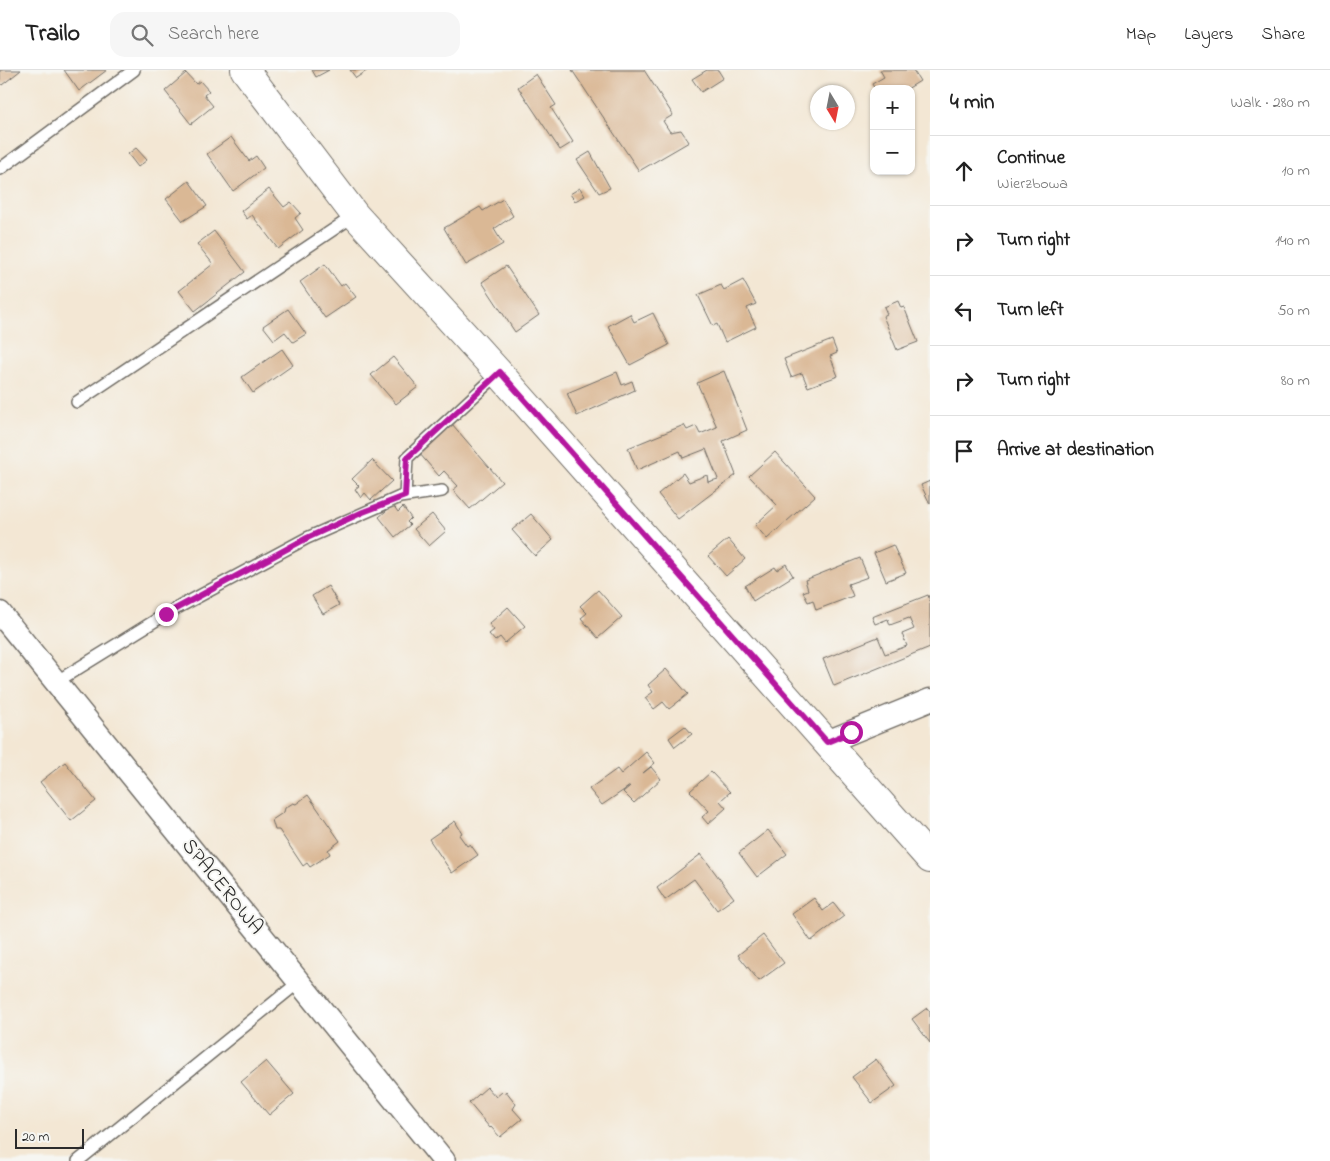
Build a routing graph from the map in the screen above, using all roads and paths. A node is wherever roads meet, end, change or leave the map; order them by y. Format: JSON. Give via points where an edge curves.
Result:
{"nodes":[{"id":1,"x":134,"y":70,"type":"edge"},
{"id":2,"x":245,"y":70,"type":"edge"},
{"id":3,"x":0,"y":169,"type":"edge"},
{"id":4,"x":356,"y":215,"type":"junction"},
{"id":5,"x":500,"y":372,"type":"junction"},
{"id":6,"x":77,"y":402,"type":"dead end"},
{"id":7,"x":442,"y":491,"type":"dead end"},
{"id":8,"x":405,"y":496,"type":"junction"},
{"id":9,"x":0,"y":613,"type":"edge"},
{"id":10,"x":56,"y":682,"type":"junction"},
{"id":11,"x":930,"y":700,"type":"edge"},
{"id":12,"x":827,"y":742,"type":"junction"},
{"id":13,"x":930,"y":859,"type":"edge"},
{"id":14,"x":299,"y":982,"type":"junction"},
{"id":15,"x":78,"y":1161,"type":"edge"},
{"id":16,"x":444,"y":1161,"type":"edge"}],
"edges":[{"from":1,"to":3,"type":"lane"},
{"from":2,"to":4,"type":"main road"},
{"from":4,"to":5,"type":"main road"},
{"from":4,"to":6,"type":"lane"},
{"from":5,"to":8,"type":"lane","via":[[407,458]]},
{"from":5,"to":12,"type":"main road"},
{"from":7,"to":8,"type":"lane"},
{"from":8,"to":10,"type":"lane","via":[[307,538],[166,614]]},
{"from":9,"to":10,"type":"street","name":"SPACEROWA"},
{"from":10,"to":14,"type":"street","name":"SPACEROWA"},
{"from":11,"to":12,"type":"street"},
{"from":12,"to":13,"type":"main road"},
{"from":14,"to":15,"type":"lane"},
{"from":14,"to":16,"type":"street","name":"SPACEROWA"}]}
